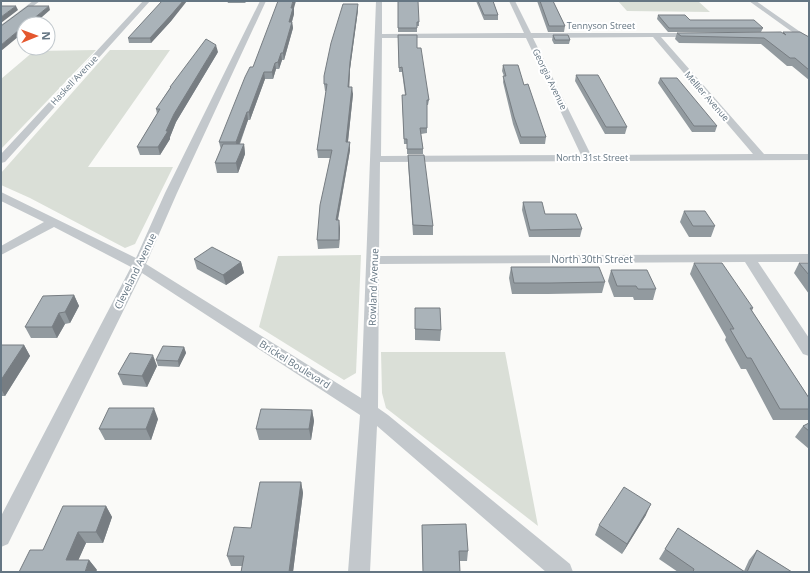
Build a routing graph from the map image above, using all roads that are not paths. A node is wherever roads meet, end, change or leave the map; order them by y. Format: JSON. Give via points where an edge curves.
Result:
{"nodes":[{"id":1,"x":37,"y":1,"type":"edge"},
{"id":2,"x":147,"y":1,"type":"edge"},
{"id":3,"x":263,"y":1,"type":"edge"},
{"id":4,"x":379,"y":1,"type":"edge"},
{"id":5,"x":512,"y":1,"type":"edge"},
{"id":6,"x":752,"y":1,"type":"edge"},
{"id":7,"x":1,"y":28,"type":"edge"},
{"id":8,"x":655,"y":35,"type":"junction"},
{"id":9,"x":708,"y":35,"type":"edge"},
{"id":10,"x":784,"y":35,"type":"edge"},
{"id":11,"x":799,"y":35,"type":"junction"},
{"id":12,"x":378,"y":36,"type":"junction"},
{"id":13,"x":529,"y":36,"type":"junction"},
{"id":14,"x":809,"y":42,"type":"edge"},
{"id":15,"x":760,"y":156,"type":"junction"},
{"id":16,"x":809,"y":157,"type":"edge"},
{"id":17,"x":587,"y":158,"type":"junction"},
{"id":18,"x":376,"y":159,"type":"junction"},
{"id":19,"x":1,"y":160,"type":"edge"},
{"id":20,"x":1,"y":196,"type":"edge"},
{"id":21,"x":52,"y":223,"type":"junction"},
{"id":22,"x":1,"y":251,"type":"edge"},
{"id":23,"x":809,"y":258,"type":"edge"},
{"id":24,"x":749,"y":259,"type":"junction"},
{"id":25,"x":374,"y":260,"type":"junction"},
{"id":26,"x":139,"y":265,"type":"junction"},
{"id":27,"x":809,"y":350,"type":"edge"},
{"id":28,"x":369,"y":412,"type":"junction"},
{"id":29,"x":1,"y":537,"type":"edge"},
{"id":30,"x":359,"y":572,"type":"edge"},
{"id":31,"x":562,"y":572,"type":"edge"}],
"edges":[{"from":1,"to":7,"type":"street"},
{"from":2,"to":19,"type":"street","name":"Haskell Avenue"},
{"from":3,"to":26,"type":"street","name":"Cleveland Avenue"},
{"from":4,"to":12,"type":"street","name":"Rowland Avenue"},
{"from":5,"to":13,"type":"street","name":"Georgia Avenue"},
{"from":6,"to":11,"type":"street"},
{"from":8,"to":9,"type":"street","name":"Tennyson Street"},
{"from":8,"to":13,"type":"street","name":"Tennyson Street"},
{"from":8,"to":15,"type":"street","name":"Mellier Avenue"},
{"from":10,"to":11,"type":"street"},
{"from":11,"to":14,"type":"street"},
{"from":12,"to":13,"type":"street","name":"Tennyson Street"},
{"from":12,"to":18,"type":"street","name":"Rowland Avenue"},
{"from":13,"to":17,"type":"street","name":"Georgia Avenue"},
{"from":15,"to":16,"type":"street","name":"North 31st Street"},
{"from":15,"to":17,"type":"street","name":"North 31st Street"},
{"from":17,"to":18,"type":"street","name":"North 31st Street"},
{"from":18,"to":25,"type":"street","name":"Rowland Avenue"},
{"from":20,"to":21,"type":"street","name":"Brickel Boulevard"},
{"from":21,"to":22,"type":"street"},
{"from":21,"to":26,"type":"street","name":"Brickel Boulevard"},
{"from":23,"to":24,"type":"street","name":"North 30th Street"},
{"from":24,"to":25,"type":"street","name":"North 30th Street"},
{"from":24,"to":27,"type":"street"},
{"from":25,"to":28,"type":"street","name":"Rowland Avenue"},
{"from":26,"to":28,"type":"street","name":"Brickel Boulevard"},
{"from":26,"to":29,"type":"street","name":"Cleveland Avenue"},
{"from":28,"to":30,"type":"street","name":"Rowland Avenue"},
{"from":28,"to":31,"type":"street","name":"Brickel Boulevard","via":[[409,441]]}]}
